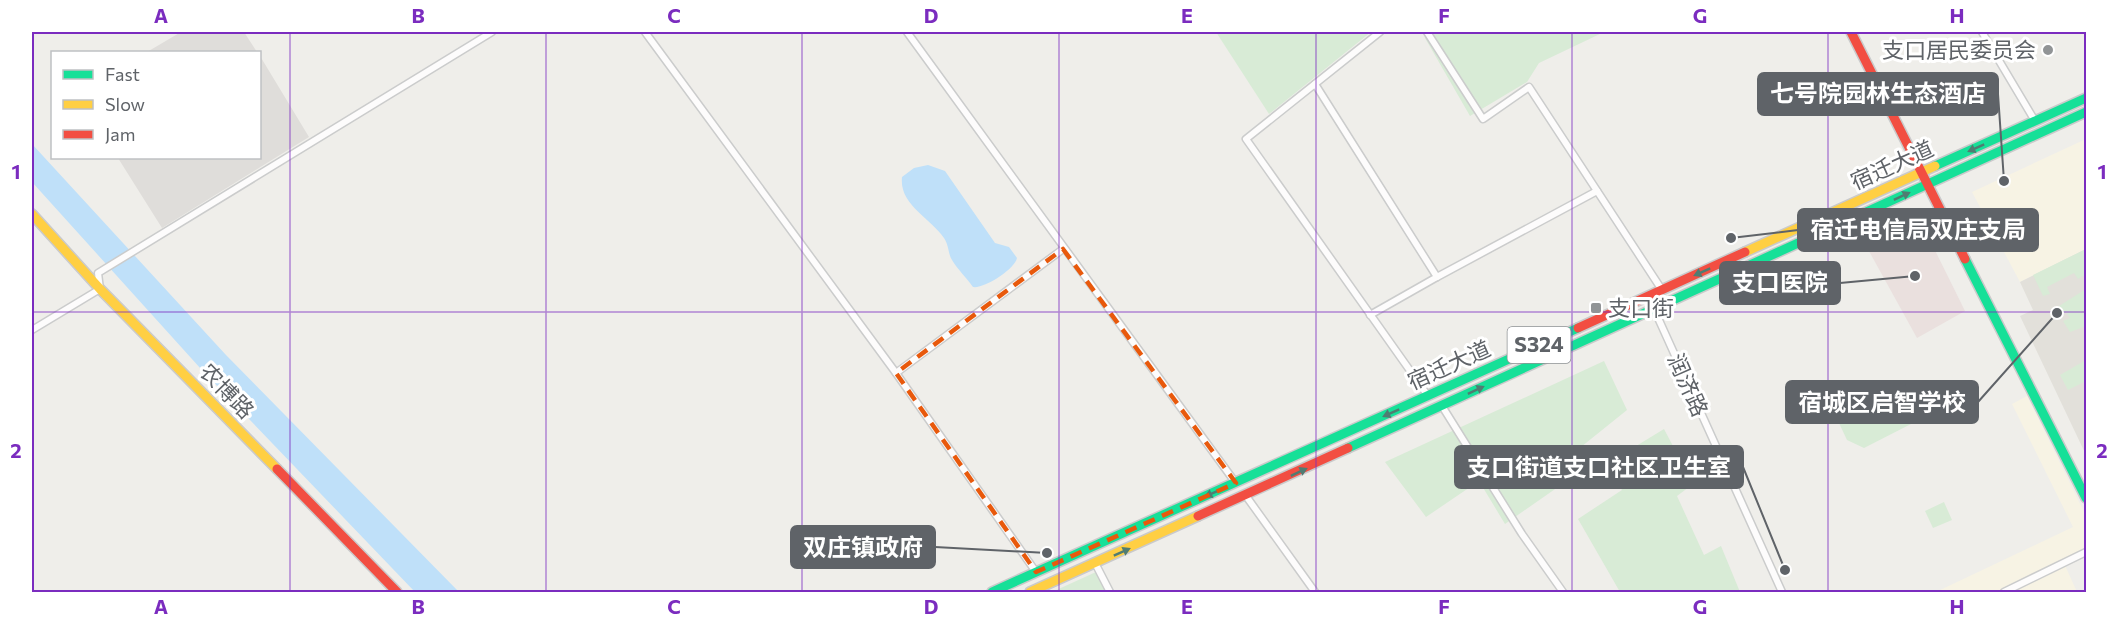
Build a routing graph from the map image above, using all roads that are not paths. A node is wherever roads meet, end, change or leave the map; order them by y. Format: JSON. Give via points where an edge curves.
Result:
{"nodes":[{"id":1,"x":492,"y":32,"type":"edge"},
{"id":2,"x":645,"y":32,"type":"edge"},
{"id":3,"x":908,"y":32,"type":"edge"},
{"id":4,"x":1380,"y":32,"type":"edge"},
{"id":5,"x":1427,"y":32,"type":"edge"},
{"id":6,"x":1851,"y":32,"type":"edge"},
{"id":7,"x":1982,"y":32,"type":"edge"},
{"id":8,"x":1315,"y":84,"type":"junction"},
{"id":9,"x":2086,"y":98,"type":"edge"},
{"id":10,"x":2086,"y":112,"type":"edge"},
{"id":11,"x":2035,"y":122,"type":"junction"},
{"id":12,"x":1923,"y":172,"type":"junction"},
{"id":13,"x":1928,"y":184,"type":"junction"},
{"id":14,"x":1597,"y":191,"type":"junction"},
{"id":15,"x":32,"y":213,"type":"edge"},
{"id":16,"x":1063,"y":249,"type":"junction"},
{"id":17,"x":1437,"y":278,"type":"junction"},
{"id":18,"x":100,"y":289,"type":"junction"},
{"id":19,"x":1662,"y":290,"type":"junction"},
{"id":20,"x":1654,"y":309,"type":"junction"},
{"id":21,"x":1370,"y":315,"type":"junction"},
{"id":22,"x":32,"y":330,"type":"edge"},
{"id":23,"x":896,"y":373,"type":"junction"},
{"id":24,"x":1428,"y":396,"type":"junction"},
{"id":25,"x":1442,"y":406,"type":"junction"},
{"id":26,"x":1236,"y":483,"type":"junction"},
{"id":27,"x":1246,"y":496,"type":"junction"},
{"id":28,"x":2086,"y":498,"type":"edge"},
{"id":29,"x":2086,"y":552,"type":"edge"},
{"id":30,"x":1095,"y":563,"type":"junction"},
{"id":31,"x":1036,"y":572,"type":"junction"},
{"id":32,"x":397,"y":592,"type":"edge"},
{"id":33,"x":992,"y":592,"type":"edge"},
{"id":34,"x":1030,"y":592,"type":"edge"},
{"id":35,"x":1110,"y":592,"type":"edge"},
{"id":36,"x":1315,"y":592,"type":"edge"},
{"id":37,"x":1563,"y":592,"type":"edge"},
{"id":38,"x":1782,"y":592,"type":"edge"},
{"id":39,"x":2004,"y":592,"type":"edge"}],
"edges":[{"from":1,"to":18,"type":"street","via":[[98,273]]},
{"from":2,"to":23,"type":"street"},
{"from":3,"to":16,"type":"street"},
{"from":4,"to":8,"type":"street"},
{"from":5,"to":14,"type":"street","via":[[1483,119],[1529,87]]},
{"from":6,"to":12,"type":"main road"},
{"from":7,"to":11,"type":"street"},
{"from":8,"to":17,"type":"street"},
{"from":8,"to":21,"type":"street","via":[[1246,139]]},
{"from":9,"to":11,"type":"main road","name":"宿迁大道","number":"S324"},
{"from":10,"to":13,"type":"main road","name":"宿迁大道","number":"S324"},
{"from":11,"to":12,"type":"main road","name":"宿迁大道","number":"S324","one_way":true},
{"from":12,"to":13,"type":"main road"},
{"from":12,"to":19,"type":"main road","name":"宿迁大道","number":"S324","one_way":true},
{"from":20,"to":13,"type":"main road","name":"宿迁大道","number":"S324","one_way":true},
{"from":13,"to":28,"type":"main road"},
{"from":14,"to":17,"type":"street"},
{"from":14,"to":19,"type":"street"},
{"from":15,"to":18,"type":"main road","name":"农博路"},
{"from":16,"to":23,"type":"street"},
{"from":16,"to":26,"type":"street"},
{"from":17,"to":21,"type":"street"},
{"from":18,"to":22,"type":"street"},
{"from":18,"to":32,"type":"main road","name":"农博路"},
{"from":19,"to":24,"type":"main road","name":"宿迁大道","number":"S324"},
{"from":25,"to":20,"type":"main road","name":"宿迁大道","number":"S324","one_way":true},
{"from":20,"to":38,"type":"street","name":"润济路"},
{"from":21,"to":24,"type":"street"},
{"from":23,"to":31,"type":"street"},
{"from":24,"to":26,"type":"main road","name":"宿迁大道","number":"S324","one_way":true},
{"from":27,"to":25,"type":"main road","name":"宿迁大道","number":"S324","one_way":true},
{"from":25,"to":37,"type":"street","via":[[1521,534]]},
{"from":26,"to":31,"type":"main road","name":"宿迁大道","number":"S324","one_way":true},
{"from":30,"to":27,"type":"main road","name":"宿迁大道","number":"S324","one_way":true},
{"from":27,"to":36,"type":"street"},
{"from":29,"to":39,"type":"street"},
{"from":30,"to":34,"type":"main road","name":"宿迁大道","number":"S324"},
{"from":30,"to":35,"type":"street"},
{"from":31,"to":33,"type":"main road","name":"宿迁大道","number":"S324"}]}
